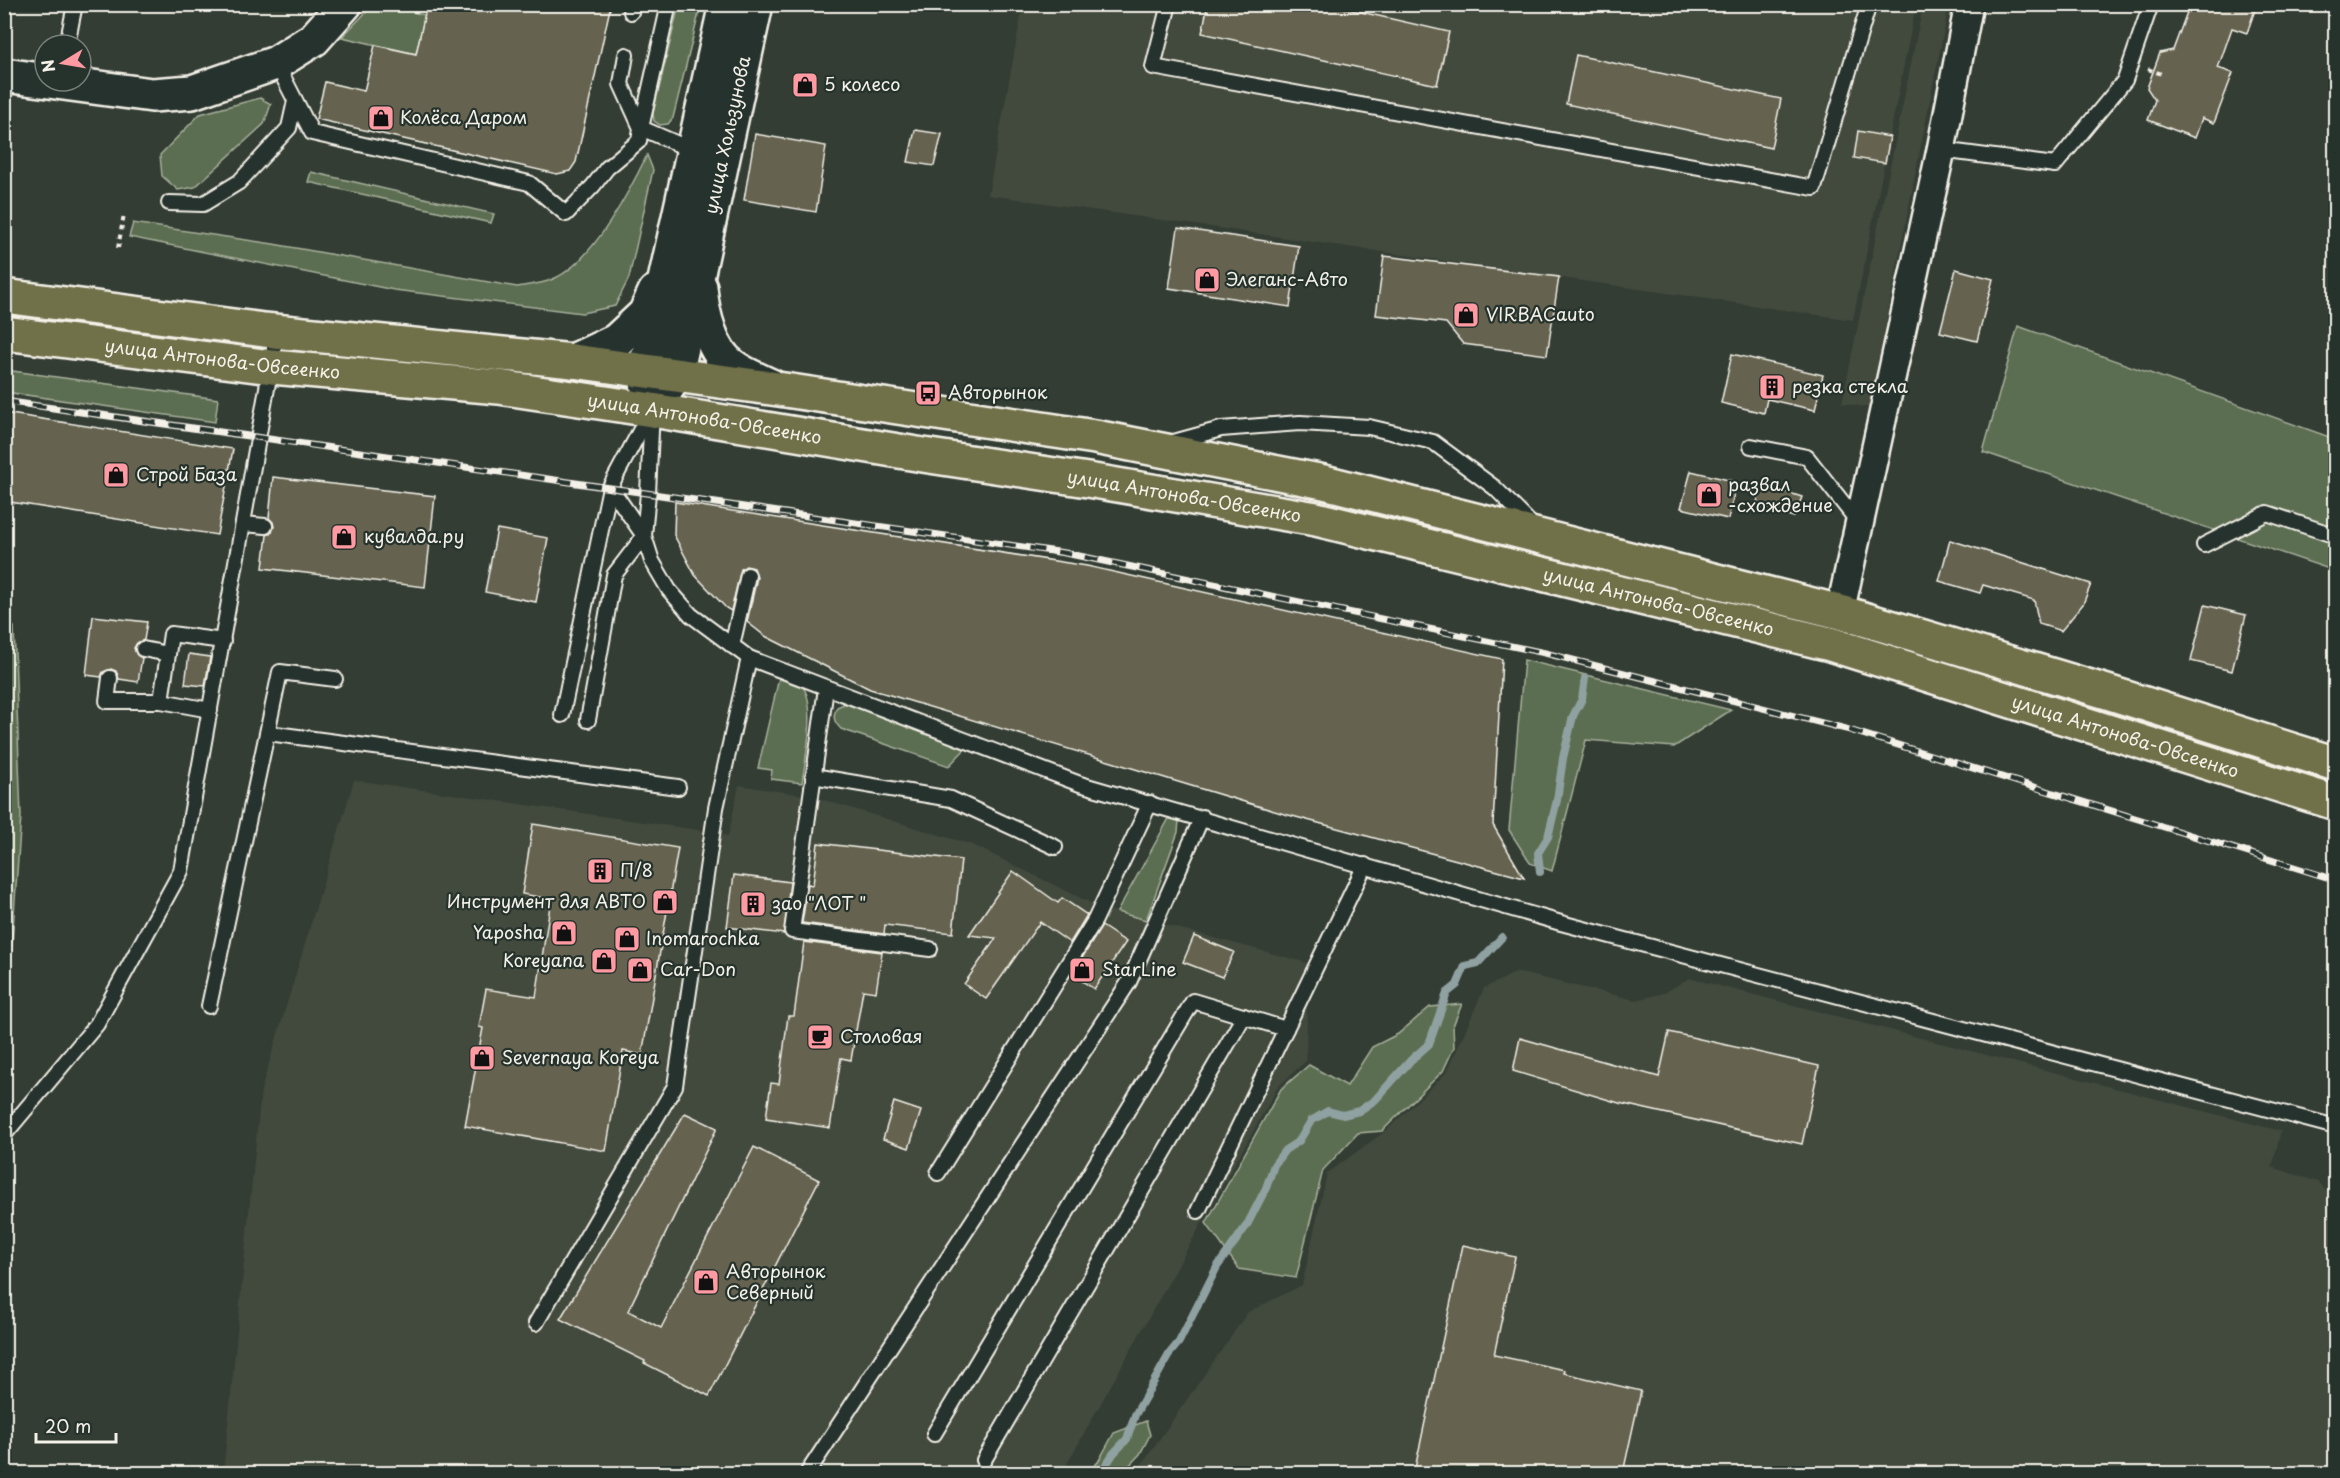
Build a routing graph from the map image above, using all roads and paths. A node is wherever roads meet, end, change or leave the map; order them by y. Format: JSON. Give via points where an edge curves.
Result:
{"nodes":[{"id":1,"x":75,"y":4,"type":"edge"},
{"id":2,"x":345,"y":4,"type":"edge"},
{"id":3,"x":669,"y":4,"type":"edge"},
{"id":4,"x":726,"y":4,"type":"edge"},
{"id":5,"x":756,"y":4,"type":"edge"},
{"id":6,"x":1169,"y":4,"type":"edge"},
{"id":7,"x":1869,"y":4,"type":"edge"},
{"id":8,"x":1969,"y":4,"type":"edge"},
{"id":9,"x":2151,"y":4,"type":"edge"},
{"id":10,"x":69,"y":33,"type":"edge"},
{"id":11,"x":626,"y":55,"type":"dead end"},
{"id":12,"x":276,"y":63,"type":"junction"},
{"id":13,"x":4,"y":75,"type":"edge"},
{"id":14,"x":33,"y":79,"type":"edge"},
{"id":15,"x":93,"y":87,"type":"edge"},
{"id":16,"x":295,"y":101,"type":"junction"},
{"id":17,"x":641,"y":128,"type":"junction"},
{"id":18,"x":1941,"y":150,"type":"junction"},
{"id":19,"x":694,"y":151,"type":"junction"},
{"id":20,"x":169,"y":203,"type":"dead end"},
{"id":21,"x":124,"y":214,"type":"dead end"},
{"id":22,"x":118,"y":248,"type":"dead end"},
{"id":23,"x":684,"y":263,"type":"junction"},
{"id":24,"x":4,"y":296,"type":"edge"},
{"id":25,"x":277,"y":332,"type":"junction"},
{"id":26,"x":4,"y":333,"type":"edge"},
{"id":27,"x":573,"y":361,"type":"junction"},
{"id":28,"x":272,"y":367,"type":"junction"},
{"id":29,"x":660,"y":373,"type":"junction"},
{"id":30,"x":778,"y":389,"type":"junction"},
{"id":31,"x":652,"y":410,"type":"junction"},
{"id":32,"x":1751,"y":446,"type":"dead end"},
{"id":33,"x":1150,"y":448,"type":"junction"},
{"id":34,"x":610,"y":487,"type":"junction"},
{"id":35,"x":1858,"y":522,"type":"junction"},
{"id":36,"x":244,"y":524,"type":"junction"},
{"id":37,"x":264,"y":526,"type":"dead end"},
{"id":38,"x":644,"y":536,"type":"junction"},
{"id":39,"x":2336,"y":536,"type":"edge"},
{"id":40,"x":1545,"y":537,"type":"junction"},
{"id":41,"x":2204,"y":545,"type":"dead end"},
{"id":42,"x":748,"y":575,"type":"dead end"},
{"id":43,"x":1840,"y":612,"type":"junction"},
{"id":44,"x":223,"y":641,"type":"junction"},
{"id":45,"x":732,"y":646,"type":"junction"},
{"id":46,"x":143,"y":649,"type":"dead end"},
{"id":47,"x":168,"y":654,"type":"junction"},
{"id":48,"x":749,"y":658,"type":"junction"},
{"id":49,"x":110,"y":678,"type":"dead end"},
{"id":50,"x":335,"y":680,"type":"dead end"},
{"id":51,"x":826,"y":688,"type":"junction"},
{"id":52,"x":161,"y":701,"type":"junction"},
{"id":53,"x":210,"y":710,"type":"junction"},
{"id":54,"x":562,"y":715,"type":"dead end"},
{"id":55,"x":588,"y":720,"type":"dead end"},
{"id":56,"x":268,"y":733,"type":"junction"},
{"id":57,"x":2336,"y":764,"type":"edge"},
{"id":58,"x":813,"y":776,"type":"junction"},
{"id":59,"x":678,"y":787,"type":"dead end"},
{"id":60,"x":1150,"y":803,"type":"junction"},
{"id":61,"x":2336,"y":803,"type":"edge"},
{"id":62,"x":1202,"y":817,"type":"junction"},
{"id":63,"x":1055,"y":847,"type":"dead end"},
{"id":64,"x":1365,"y":866,"type":"junction"},
{"id":65,"x":930,"y":949,"type":"dead end"},
{"id":66,"x":209,"y":1006,"type":"dead end"},
{"id":67,"x":1244,"y":1016,"type":"junction"},
{"id":68,"x":1286,"y":1029,"type":"junction"},
{"id":69,"x":2336,"y":1127,"type":"edge"},
{"id":70,"x":4,"y":1136,"type":"edge"},
{"id":71,"x":938,"y":1173,"type":"dead end"},
{"id":72,"x":1198,"y":1211,"type":"dead end"},
{"id":73,"x":537,"y":1323,"type":"dead end"},
{"id":74,"x":934,"y":1434,"type":"dead end"},
{"id":75,"x":984,"y":1460,"type":"dead end"},
{"id":76,"x":808,"y":1472,"type":"dead end"}],
"edges":[{"from":1,"to":10,"type":"lane"},
{"from":2,"to":12,"type":"main road","via":[[314,39]]},
{"from":3,"to":17,"type":"lane"},
{"from":4,"to":19,"type":"main road","name":"улица Хользунова"},
{"from":5,"to":23,"type":"main road","name":"улица Хользунова"},
{"from":6,"to":7,"type":"lane","via":[[1153,67],[1815,188]]},
{"from":8,"to":18,"type":"street"},
{"from":9,"to":18,"type":"lane","via":[[2125,80],[2055,165]]},
{"from":11,"to":17,"type":"lane","via":[[621,84]]},
{"from":12,"to":15,"type":"main road","via":[[192,92],[152,95]]},
{"from":12,"to":16,"type":"lane"},
{"from":13,"to":14,"type":"main road"},
{"from":16,"to":17,"type":"lane","via":[[312,133],[529,183],[566,213],[607,168],[639,141]]},
{"from":16,"to":20,"type":"lane","via":[[290,128],[239,182],[203,204]]},
{"from":17,"to":19,"type":"lane"},
{"from":18,"to":35,"type":"street"},
{"from":19,"to":23,"type":"main road","name":"улица Хользунова"},
{"from":21,"to":22,"type":"path"},
{"from":23,"to":27,"type":"main road","name":"улица Хользунова","via":[[645,314],[616,340]]},
{"from":23,"to":29,"type":"main road","name":"улица Хользунова"},
{"from":23,"to":30,"type":"main road","name":"улица Хользунова","via":[[702,303],[713,342],[732,366]]},
{"from":24,"to":25,"type":"highway","name":"улица Антонова-Овсеенко"},
{"from":25,"to":27,"type":"highway","name":"улица Антонова-Овсеенко"},
{"from":25,"to":28,"type":"lane"},
{"from":26,"to":28,"type":"highway","name":"улица Антонова-Овсеенко"},
{"from":27,"to":29,"type":"highway","name":"улица Антонова-Овсеенко"},
{"from":28,"to":31,"type":"highway","name":"улица Антонова-Овсеенко","via":[[500,387]]},
{"from":28,"to":36,"type":"lane"},
{"from":29,"to":30,"type":"highway","name":"улица Антонова-Овсеенко"},
{"from":29,"to":31,"type":"main road","name":"улица Хользунова"},
{"from":30,"to":33,"type":"highway","name":"улица Антонова-Овсеенко","via":[[1095,436]]},
{"from":31,"to":34,"type":"lane"},
{"from":31,"to":38,"type":"lane"},
{"from":31,"to":61,"type":"highway","name":"улица Антонова-Овсеенко","via":[[1316,519],[1830,644]]},
{"from":32,"to":35,"type":"lane","via":[[1807,458]]},
{"from":33,"to":40,"type":"highway","name":"улица Антонова-Овсеенко","via":[[1324,482]]},
{"from":33,"to":40,"type":"lane","via":[[1221,429],[1300,423],[1369,427],[1433,442],[1496,488]]},
{"from":34,"to":38,"type":"lane"},
{"from":34,"to":54,"type":"lane"},
{"from":35,"to":43,"type":"street"},
{"from":36,"to":37,"type":"lane"},
{"from":36,"to":44,"type":"lane"},
{"from":38,"to":45,"type":"lane","via":[[652,561],[669,590],[692,615]]},
{"from":38,"to":55,"type":"lane","via":[[614,576]]},
{"from":39,"to":41,"type":"lane","via":[[2267,513]]},
{"from":40,"to":43,"type":"highway","name":"улица Антонова-Овсеенко"},
{"from":42,"to":45,"type":"lane"},
{"from":43,"to":57,"type":"highway","name":"улица Антонова-Овсеенко"},
{"from":44,"to":47,"type":"lane","via":[[171,634]]},
{"from":44,"to":53,"type":"lane"},
{"from":45,"to":48,"type":"lane"},
{"from":46,"to":47,"type":"lane"},
{"from":47,"to":52,"type":"lane"},
{"from":48,"to":51,"type":"lane"},
{"from":48,"to":73,"type":"lane","via":[[716,808],[675,1086]]},
{"from":49,"to":52,"type":"lane","via":[[107,701]]},
{"from":50,"to":56,"type":"lane","via":[[280,672]]},
{"from":51,"to":58,"type":"lane"},
{"from":51,"to":60,"type":"lane","via":[[1080,784]]},
{"from":52,"to":53,"type":"lane"},
{"from":53,"to":70,"type":"lane","via":[[181,871],[97,1024]]},
{"from":56,"to":59,"type":"lane"},
{"from":56,"to":66,"type":"lane"},
{"from":58,"to":63,"type":"lane","via":[[951,799]]},
{"from":58,"to":65,"type":"lane","via":[[792,931]]},
{"from":60,"to":62,"type":"lane"},
{"from":60,"to":71,"type":"lane","via":[[1095,920]]},
{"from":62,"to":64,"type":"lane"},
{"from":62,"to":76,"type":"lane","via":[[1129,982]]},
{"from":64,"to":68,"type":"lane"},
{"from":64,"to":69,"type":"lane","via":[[1561,923]]},
{"from":67,"to":68,"type":"lane"},
{"from":67,"to":74,"type":"lane","via":[[1192,1001]]},
{"from":67,"to":75,"type":"lane"},
{"from":68,"to":72,"type":"lane"}]}
